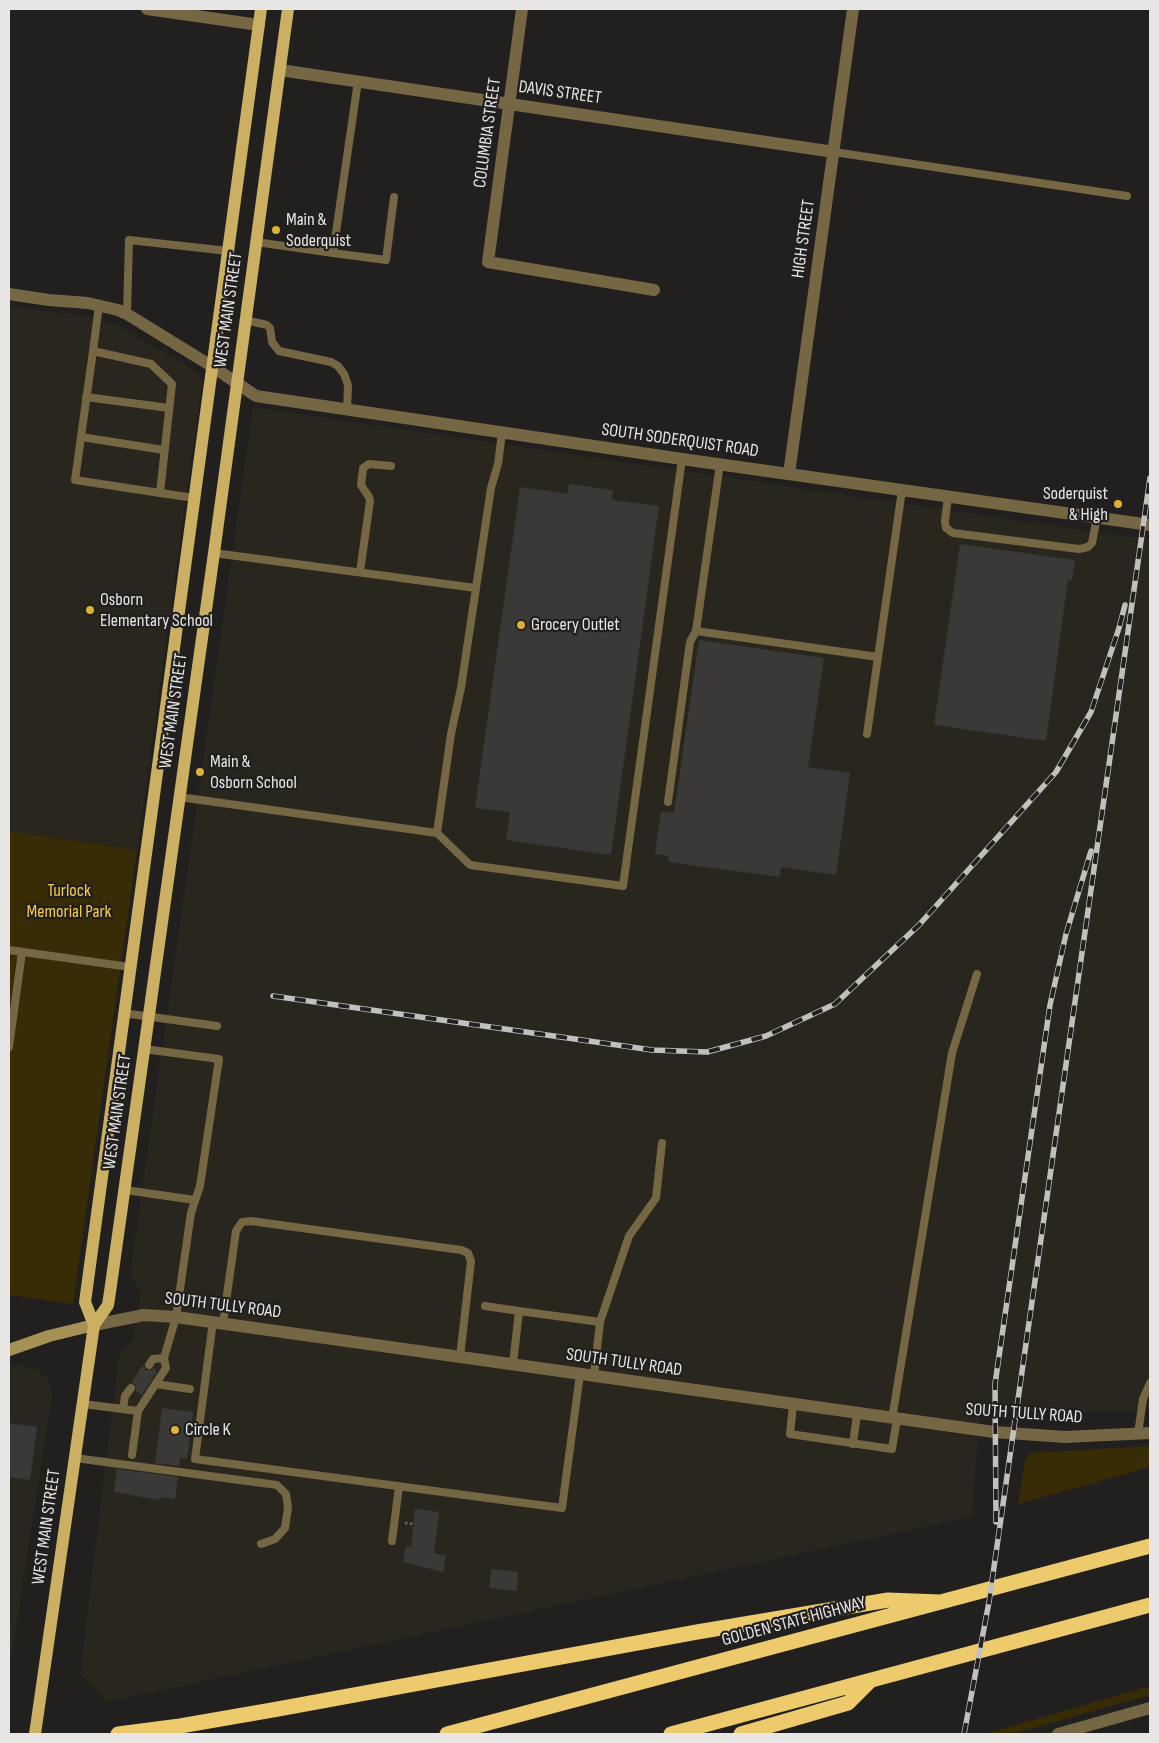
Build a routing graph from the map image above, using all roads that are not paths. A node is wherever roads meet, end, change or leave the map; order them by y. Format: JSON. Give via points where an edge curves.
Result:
{"nodes":[{"id":1,"x":147,"y":9,"type":"edge"},
{"id":2,"x":261,"y":9,"type":"edge"},
{"id":3,"x":288,"y":9,"type":"edge"},
{"id":4,"x":522,"y":9,"type":"edge"},
{"id":5,"x":853,"y":9,"type":"edge"},
{"id":6,"x":259,"y":25,"type":"junction"},
{"id":7,"x":280,"y":70,"type":"junction"},
{"id":8,"x":358,"y":81,"type":"junction"},
{"id":9,"x":509,"y":103,"type":"junction"},
{"id":10,"x":834,"y":152,"type":"junction"},
{"id":11,"x":1127,"y":196,"type":"dead end"},
{"id":12,"x":394,"y":197,"type":"dead end"},
{"id":13,"x":256,"y":242,"type":"junction"},
{"id":14,"x":228,"y":251,"type":"junction"},
{"id":15,"x":333,"y":253,"type":"junction"},
{"id":16,"x":654,"y":290,"type":"dead end"},
{"id":17,"x":9,"y":294,"type":"edge"},
{"id":18,"x":99,"y":305,"type":"junction"},
{"id":19,"x":127,"y":314,"type":"junction"},
{"id":20,"x":245,"y":320,"type":"junction"},
{"id":21,"x":92,"y":351,"type":"junction"},
{"id":22,"x":213,"y":367,"type":"junction"},
{"id":23,"x":236,"y":382,"type":"junction"},
{"id":24,"x":86,"y":397,"type":"junction"},
{"id":25,"x":169,"y":408,"type":"junction"},
{"id":26,"x":347,"y":410,"type":"junction"},
{"id":27,"x":502,"y":433,"type":"junction"},
{"id":28,"x":81,"y":437,"type":"junction"},
{"id":29,"x":164,"y":450,"type":"junction"},
{"id":30,"x":682,"y":459,"type":"junction"},
{"id":31,"x":720,"y":464,"type":"junction"},
{"id":32,"x":390,"y":466,"type":"dead end"},
{"id":33,"x":789,"y":474,"type":"junction"},
{"id":34,"x":902,"y":490,"type":"junction"},
{"id":35,"x":160,"y":493,"type":"junction"},
{"id":36,"x":948,"y":496,"type":"junction"},
{"id":37,"x":195,"y":498,"type":"junction"},
{"id":38,"x":1097,"y":517,"type":"junction"},
{"id":39,"x":1150,"y":525,"type":"edge"},
{"id":40,"x":214,"y":553,"type":"junction"},
{"id":41,"x":360,"y":572,"type":"junction"},
{"id":42,"x":476,"y":588,"type":"junction"},
{"id":43,"x":696,"y":630,"type":"junction"},
{"id":44,"x":878,"y":657,"type":"junction"},
{"id":45,"x":867,"y":734,"type":"dead end"},
{"id":46,"x":179,"y":797,"type":"junction"},
{"id":47,"x":668,"y":802,"type":"dead end"},
{"id":48,"x":437,"y":833,"type":"junction"},
{"id":49,"x":9,"y":950,"type":"edge"},
{"id":50,"x":22,"y":952,"type":"junction"},
{"id":51,"x":130,"y":967,"type":"junction"},
{"id":52,"x":977,"y":974,"type":"dead end"},
{"id":53,"x":123,"y":1013,"type":"junction"},
{"id":54,"x":148,"y":1016,"type":"junction"},
{"id":55,"x":217,"y":1026,"type":"dead end"},
{"id":56,"x":9,"y":1047,"type":"edge"},
{"id":57,"x":144,"y":1049,"type":"junction"},
{"id":58,"x":662,"y":1143,"type":"dead end"},
{"id":59,"x":125,"y":1190,"type":"junction"},
{"id":60,"x":196,"y":1200,"type":"junction"},
{"id":61,"x":486,"y":1306,"type":"dead end"},
{"id":62,"x":519,"y":1311,"type":"junction"},
{"id":63,"x":176,"y":1317,"type":"junction"},
{"id":64,"x":218,"y":1322,"type":"junction"},
{"id":65,"x":600,"y":1322,"type":"junction"},
{"id":66,"x":94,"y":1325,"type":"junction"},
{"id":67,"x":9,"y":1350,"type":"edge"},
{"id":68,"x":460,"y":1357,"type":"junction"},
{"id":69,"x":164,"y":1358,"type":"junction"},
{"id":70,"x":513,"y":1364,"type":"junction"},
{"id":71,"x":149,"y":1365,"type":"dead end"},
{"id":72,"x":580,"y":1374,"type":"junction"},
{"id":73,"x":594,"y":1376,"type":"junction"},
{"id":74,"x":1150,"y":1383,"type":"edge"},
{"id":75,"x":156,"y":1384,"type":"junction"},
{"id":76,"x":131,"y":1388,"type":"dead end"},
{"id":77,"x":190,"y":1389,"type":"dead end"},
{"id":78,"x":83,"y":1404,"type":"junction"},
{"id":79,"x":793,"y":1405,"type":"junction"},
{"id":80,"x":123,"y":1409,"type":"junction"},
{"id":81,"x":138,"y":1411,"type":"junction"},
{"id":82,"x":857,"y":1414,"type":"junction"},
{"id":83,"x":895,"y":1419,"type":"junction"},
{"id":84,"x":1144,"y":1434,"type":"edge"},
{"id":85,"x":853,"y":1444,"type":"junction"},
{"id":86,"x":132,"y":1455,"type":"dead end"},
{"id":87,"x":75,"y":1458,"type":"junction"},
{"id":88,"x":399,"y":1486,"type":"junction"},
{"id":89,"x":392,"y":1541,"type":"dead end"},
{"id":90,"x":261,"y":1544,"type":"dead end"},
{"id":91,"x":1150,"y":1546,"type":"edge"},
{"id":92,"x":940,"y":1602,"type":"junction"},
{"id":93,"x":1150,"y":1606,"type":"edge"},
{"id":94,"x":870,"y":1681,"type":"junction"},
{"id":95,"x":1150,"y":1708,"type":"edge"},
{"id":96,"x":35,"y":1734,"type":"edge"},
{"id":97,"x":118,"y":1734,"type":"edge"},
{"id":98,"x":447,"y":1734,"type":"edge"},
{"id":99,"x":671,"y":1734,"type":"edge"},
{"id":100,"x":741,"y":1734,"type":"edge"},
{"id":101,"x":1058,"y":1734,"type":"edge"}],
"edges":[{"from":1,"to":6,"type":"street"},
{"from":2,"to":6,"type":"main road","name":"WEST MAIN STREET"},
{"from":3,"to":7,"type":"main road","name":"WEST MAIN STREET"},
{"from":4,"to":9,"type":"street","name":"COLUMBIA STREET"},
{"from":5,"to":10,"type":"street","name":"HIGH STREET"},
{"from":6,"to":14,"type":"main road","name":"WEST MAIN STREET"},
{"from":7,"to":8,"type":"street","name":"DAVIS STREET"},
{"from":7,"to":13,"type":"main road","name":"WEST MAIN STREET"},
{"from":8,"to":9,"type":"street","name":"DAVIS STREET"},
{"from":8,"to":15,"type":"lane"},
{"from":9,"to":10,"type":"street","name":"DAVIS STREET"},
{"from":9,"to":16,"type":"street","name":"COLUMBIA STREET","via":[[488,262]]},
{"from":10,"to":11,"type":"lane"},
{"from":10,"to":33,"type":"street","name":"HIGH STREET"},
{"from":12,"to":15,"type":"lane","via":[[386,260]]},
{"from":13,"to":15,"type":"lane"},
{"from":13,"to":20,"type":"main road","name":"WEST MAIN STREET"},
{"from":14,"to":19,"type":"lane","via":[[129,240]]},
{"from":14,"to":22,"type":"main road","name":"WEST MAIN STREET"},
{"from":17,"to":18,"type":"street","name":"SOUTH SODERQUIST ROAD"},
{"from":18,"to":19,"type":"street","name":"SOUTH SODERQUIST ROAD"},
{"from":18,"to":21,"type":"lane"},
{"from":19,"to":22,"type":"street","name":"SOUTH SODERQUIST ROAD"},
{"from":20,"to":23,"type":"main road","name":"WEST MAIN STREET"},
{"from":20,"to":26,"type":"lane","via":[[267,325],[272,342],[279,351],[338,366],[348,385]]},
{"from":21,"to":24,"type":"lane"},
{"from":21,"to":25,"type":"lane","via":[[151,364],[172,384]]},
{"from":22,"to":23,"type":"street","name":"SOUTH SODERQUIST ROAD"},
{"from":22,"to":37,"type":"main road","name":"WEST MAIN STREET"},
{"from":23,"to":26,"type":"street","name":"SOUTH SODERQUIST ROAD","via":[[256,396]]},
{"from":23,"to":40,"type":"main road","name":"WEST MAIN STREET"},
{"from":24,"to":25,"type":"lane"},
{"from":24,"to":28,"type":"lane"},
{"from":25,"to":29,"type":"lane"},
{"from":26,"to":27,"type":"street","name":"SOUTH SODERQUIST ROAD"},
{"from":27,"to":30,"type":"street","name":"SOUTH SODERQUIST ROAD"},
{"from":27,"to":42,"type":"lane"},
{"from":28,"to":29,"type":"lane"},
{"from":28,"to":35,"type":"lane","via":[[75,480]]},
{"from":29,"to":35,"type":"lane"},
{"from":30,"to":31,"type":"street","name":"SOUTH SODERQUIST ROAD"},
{"from":30,"to":48,"type":"lane","via":[[623,886],[470,865]]},
{"from":31,"to":33,"type":"street","name":"SOUTH SODERQUIST ROAD"},
{"from":31,"to":43,"type":"lane"},
{"from":32,"to":41,"type":"lane","via":[[369,464],[363,468],[361,485],[370,499]]},
{"from":33,"to":34,"type":"street","name":"SOUTH SODERQUIST ROAD"},
{"from":34,"to":36,"type":"street","name":"SOUTH SODERQUIST ROAD"},
{"from":34,"to":44,"type":"lane"},
{"from":35,"to":37,"type":"lane"},
{"from":36,"to":38,"type":"street","name":"SOUTH SODERQUIST ROAD"},
{"from":36,"to":38,"type":"lane","via":[[945,521],[946,528],[953,534],[1079,549],[1092,543]]},
{"from":37,"to":51,"type":"main road","name":"WEST MAIN STREET"},
{"from":38,"to":39,"type":"street","name":"SOUTH SODERQUIST ROAD"},
{"from":40,"to":41,"type":"lane"},
{"from":40,"to":46,"type":"main road","name":"WEST MAIN STREET"},
{"from":41,"to":42,"type":"lane"},
{"from":42,"to":48,"type":"lane"},
{"from":43,"to":44,"type":"lane"},
{"from":43,"to":47,"type":"lane","via":[[690,642]]},
{"from":44,"to":45,"type":"lane"},
{"from":46,"to":48,"type":"lane"},
{"from":46,"to":54,"type":"main road","name":"WEST MAIN STREET"},
{"from":49,"to":50,"type":"lane"},
{"from":50,"to":51,"type":"lane"},
{"from":50,"to":56,"type":"lane"},
{"from":51,"to":53,"type":"main road","name":"WEST MAIN STREET"},
{"from":52,"to":83,"type":"lane","via":[[952,1054]]},
{"from":53,"to":54,"type":"lane"},
{"from":53,"to":66,"type":"main road","name":"WEST MAIN STREET","via":[[84,1302]]},
{"from":54,"to":55,"type":"lane"},
{"from":54,"to":57,"type":"main road","name":"WEST MAIN STREET"},
{"from":57,"to":59,"type":"main road","name":"WEST MAIN STREET"},
{"from":57,"to":60,"type":"lane","via":[[219,1059]]},
{"from":58,"to":65,"type":"lane","via":[[656,1198],[629,1236]]},
{"from":59,"to":60,"type":"lane"},
{"from":59,"to":66,"type":"main road","name":"WEST MAIN STREET","via":[[108,1305]]},
{"from":60,"to":63,"type":"lane","via":[[191,1213]]},
{"from":61,"to":62,"type":"lane"},
{"from":62,"to":65,"type":"lane"},
{"from":62,"to":70,"type":"lane"},
{"from":63,"to":64,"type":"street","name":"SOUTH TULLY ROAD"},
{"from":63,"to":66,"type":"street","name":"SOUTH TULLY ROAD","via":[[144,1315]]},
{"from":63,"to":69,"type":"lane"},
{"from":64,"to":68,"type":"street","name":"SOUTH TULLY ROAD"},
{"from":64,"to":68,"type":"lane","via":[[236,1231],[242,1222],[461,1250],[468,1253],[471,1261]]},
{"from":64,"to":88,"type":"lane","via":[[195,1459]]},
{"from":65,"to":73,"type":"lane"},
{"from":66,"to":67,"type":"street"},
{"from":66,"to":78,"type":"main road","name":"WEST MAIN STREET"},
{"from":68,"to":70,"type":"street","name":"SOUTH TULLY ROAD"},
{"from":69,"to":71,"type":"lane","via":[[153,1359]]},
{"from":69,"to":75,"type":"lane","via":[[166,1368]]},
{"from":70,"to":72,"type":"street","name":"SOUTH TULLY ROAD"},
{"from":72,"to":73,"type":"street","name":"SOUTH TULLY ROAD"},
{"from":72,"to":88,"type":"lane","via":[[562,1508]]},
{"from":73,"to":79,"type":"street","name":"SOUTH TULLY ROAD"},
{"from":74,"to":84,"type":"lane","via":[[1144,1399]]},
{"from":75,"to":77,"type":"lane"},
{"from":75,"to":81,"type":"lane"},
{"from":76,"to":80,"type":"lane","via":[[125,1396]]},
{"from":78,"to":80,"type":"lane"},
{"from":78,"to":87,"type":"main road","name":"WEST MAIN STREET"},
{"from":79,"to":82,"type":"street","name":"SOUTH TULLY ROAD"},
{"from":79,"to":85,"type":"lane","via":[[790,1434]]},
{"from":80,"to":81,"type":"lane"},
{"from":81,"to":86,"type":"lane"},
{"from":82,"to":83,"type":"street","name":"SOUTH TULLY ROAD"},
{"from":82,"to":85,"type":"lane"},
{"from":83,"to":84,"type":"street","name":"SOUTH TULLY ROAD","via":[[1036,1436]]},
{"from":83,"to":85,"type":"lane","via":[[892,1449]]},
{"from":87,"to":90,"type":"lane","via":[[277,1485],[286,1494],[285,1528],[275,1539]]},
{"from":87,"to":96,"type":"main road","name":"WEST MAIN STREET"},
{"from":88,"to":89,"type":"lane"},
{"from":91,"to":92,"type":"highway","name":"GOLDEN STATE HIGHWAY"},
{"from":92,"to":97,"type":"highway","via":[[879,1601],[180,1726]]},
{"from":92,"to":98,"type":"highway","name":"GOLDEN STATE HIGHWAY"},
{"from":93,"to":94,"type":"highway"},
{"from":94,"to":99,"type":"highway"},
{"from":94,"to":100,"type":"highway","via":[[848,1704]]},
{"from":95,"to":101,"type":"street"}]}
